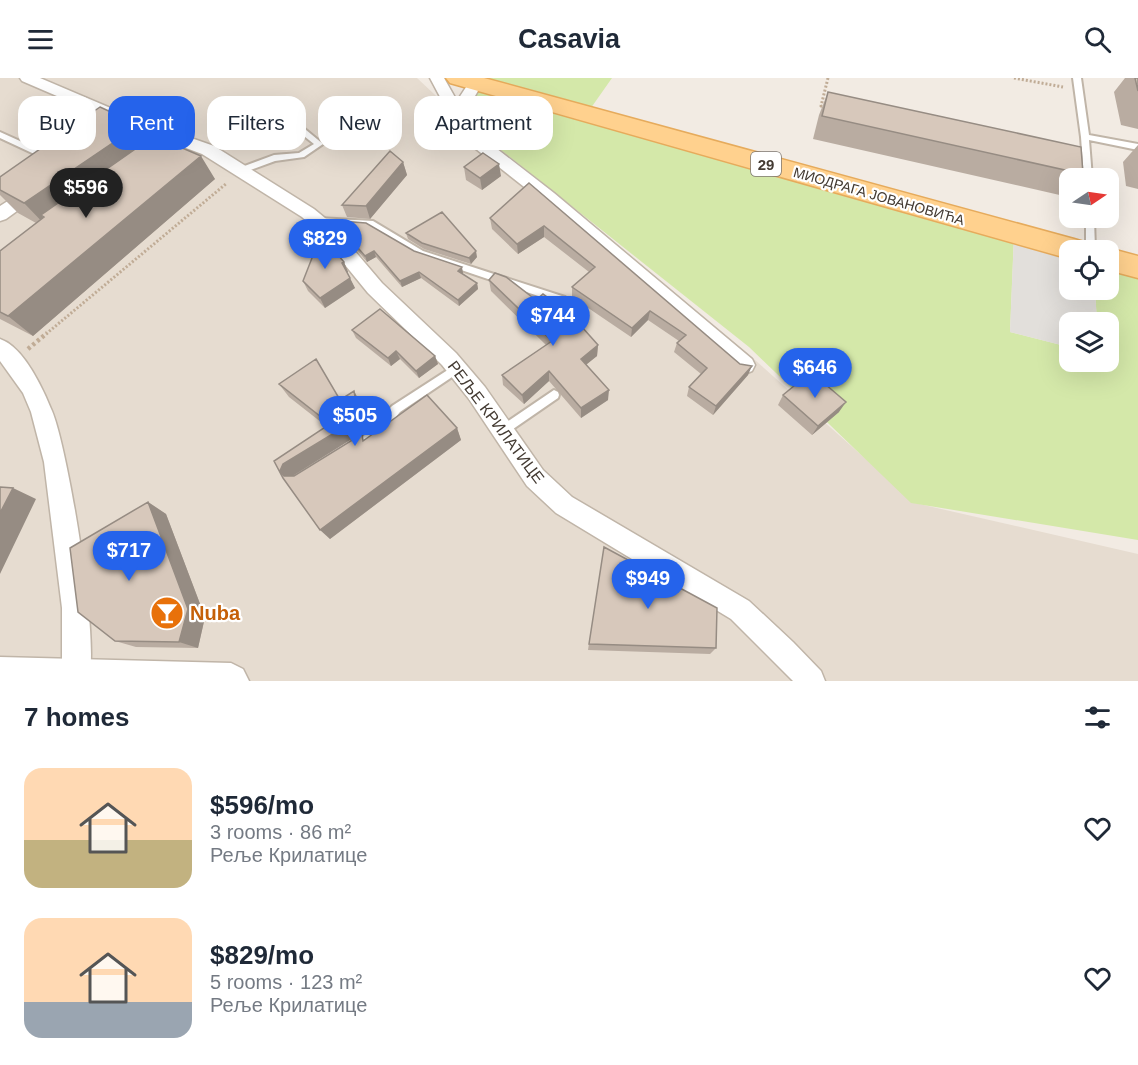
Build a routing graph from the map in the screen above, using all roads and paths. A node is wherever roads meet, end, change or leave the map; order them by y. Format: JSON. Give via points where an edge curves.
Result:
{"nodes":[{"id":1,"x":27,"y":78,"type":"edge"},
{"id":2,"x":437,"y":78,"type":"edge"},
{"id":3,"x":828,"y":78,"type":"edge"},
{"id":4,"x":1014,"y":78,"type":"edge"},
{"id":5,"x":1077,"y":78,"type":"edge"},
{"id":6,"x":466,"y":81,"type":"edge"},
{"id":7,"x":1079,"y":90,"type":"junction"},
{"id":8,"x":447,"y":96,"type":"edge"},
{"id":9,"x":467,"y":96,"type":"edge"},
{"id":10,"x":833,"y":109,"type":"edge"},
{"id":11,"x":108,"y":113,"type":"edge"},
{"id":12,"x":306,"y":134,"type":"edge"},
{"id":13,"x":0,"y":135,"type":"edge"},
{"id":14,"x":1085,"y":137,"type":"junction"},
{"id":15,"x":195,"y":147,"type":"edge"},
{"id":16,"x":1138,"y":147,"type":"edge"},
{"id":17,"x":487,"y":150,"type":"edge"},
{"id":18,"x":58,"y":161,"type":"edge"},
{"id":19,"x":1087,"y":168,"type":"edge"},
{"id":20,"x":242,"y":170,"type":"junction"},
{"id":21,"x":50,"y":178,"type":"edge"},
{"id":22,"x":4,"y":212,"type":"edge"},
{"id":23,"x":318,"y":221,"type":"junction"},
{"id":24,"x":1059,"y":246,"type":"edge"},
{"id":25,"x":1119,"y":263,"type":"edge"},
{"id":26,"x":1138,"y":267,"type":"edge"},
{"id":27,"x":562,"y":300,"type":"dead end"},
{"id":28,"x":7,"y":354,"type":"edge"},
{"id":29,"x":745,"y":365,"type":"edge"},
{"id":30,"x":457,"y":368,"type":"junction"},
{"id":31,"x":554,"y":395,"type":"dead end"},
{"id":32,"x":502,"y":431,"type":"junction"},
{"id":33,"x":354,"y":447,"type":"edge"},
{"id":34,"x":0,"y":674,"type":"edge"},
{"id":35,"x":76,"y":677,"type":"junction"},
{"id":36,"x":231,"y":681,"type":"edge"},
{"id":37,"x":811,"y":681,"type":"edge"}],
"edges":[{"from":1,"to":11,"type":"street","name":"РЕЉЕ КРИЛАТИЦЕ"},
{"from":2,"to":8,"type":"street"},
{"from":3,"to":10,"type":"path","via":[[821,106]]},
{"from":4,"to":7,"type":"path"},
{"from":5,"to":7,"type":"lane"},
{"from":6,"to":9,"type":"street","name":"МИОДРАГА ЈОВАНОВИЋА"},
{"from":6,"to":24,"type":"main road","name":"МИОДРАГА ЈОВАНОВИЋА","number":"29"},
{"from":7,"to":14,"type":"lane"},
{"from":12,"to":20,"type":"lane","via":[[319,144],[301,155]]},
{"from":13,"to":18,"type":"lane"},
{"from":14,"to":16,"type":"lane"},
{"from":14,"to":19,"type":"lane"},
{"from":15,"to":20,"type":"street","name":"РЕЉЕ КРИЛАТИЦЕ","via":[[208,150]]},
{"from":17,"to":29,"type":"street"},
{"from":20,"to":23,"type":"street","name":"РЕЉЕ КРИЛАТИЦЕ"},
{"from":20,"to":28,"type":"path"},
{"from":21,"to":22,"type":"street"},
{"from":23,"to":27,"type":"lane","via":[[370,224],[420,253]]},
{"from":23,"to":30,"type":"street","name":"РЕЉЕ КРИЛАТИЦЕ","via":[[375,288]]},
{"from":25,"to":26,"type":"main road"},
{"from":28,"to":35,"type":"street","via":[[37,399],[56,466],[77,623]]},
{"from":30,"to":32,"type":"street","name":"РЕЉЕ КРИЛАТИЦЕ"},
{"from":30,"to":33,"type":"lane","via":[[396,409],[373,435]]},
{"from":31,"to":32,"type":"lane"},
{"from":32,"to":37,"type":"street","name":"РЕЉЕ КРИЛАТИЦЕ","via":[[535,478],[564,505],[740,610]]},
{"from":34,"to":35,"type":"street"},
{"from":35,"to":36,"type":"street"}]}
